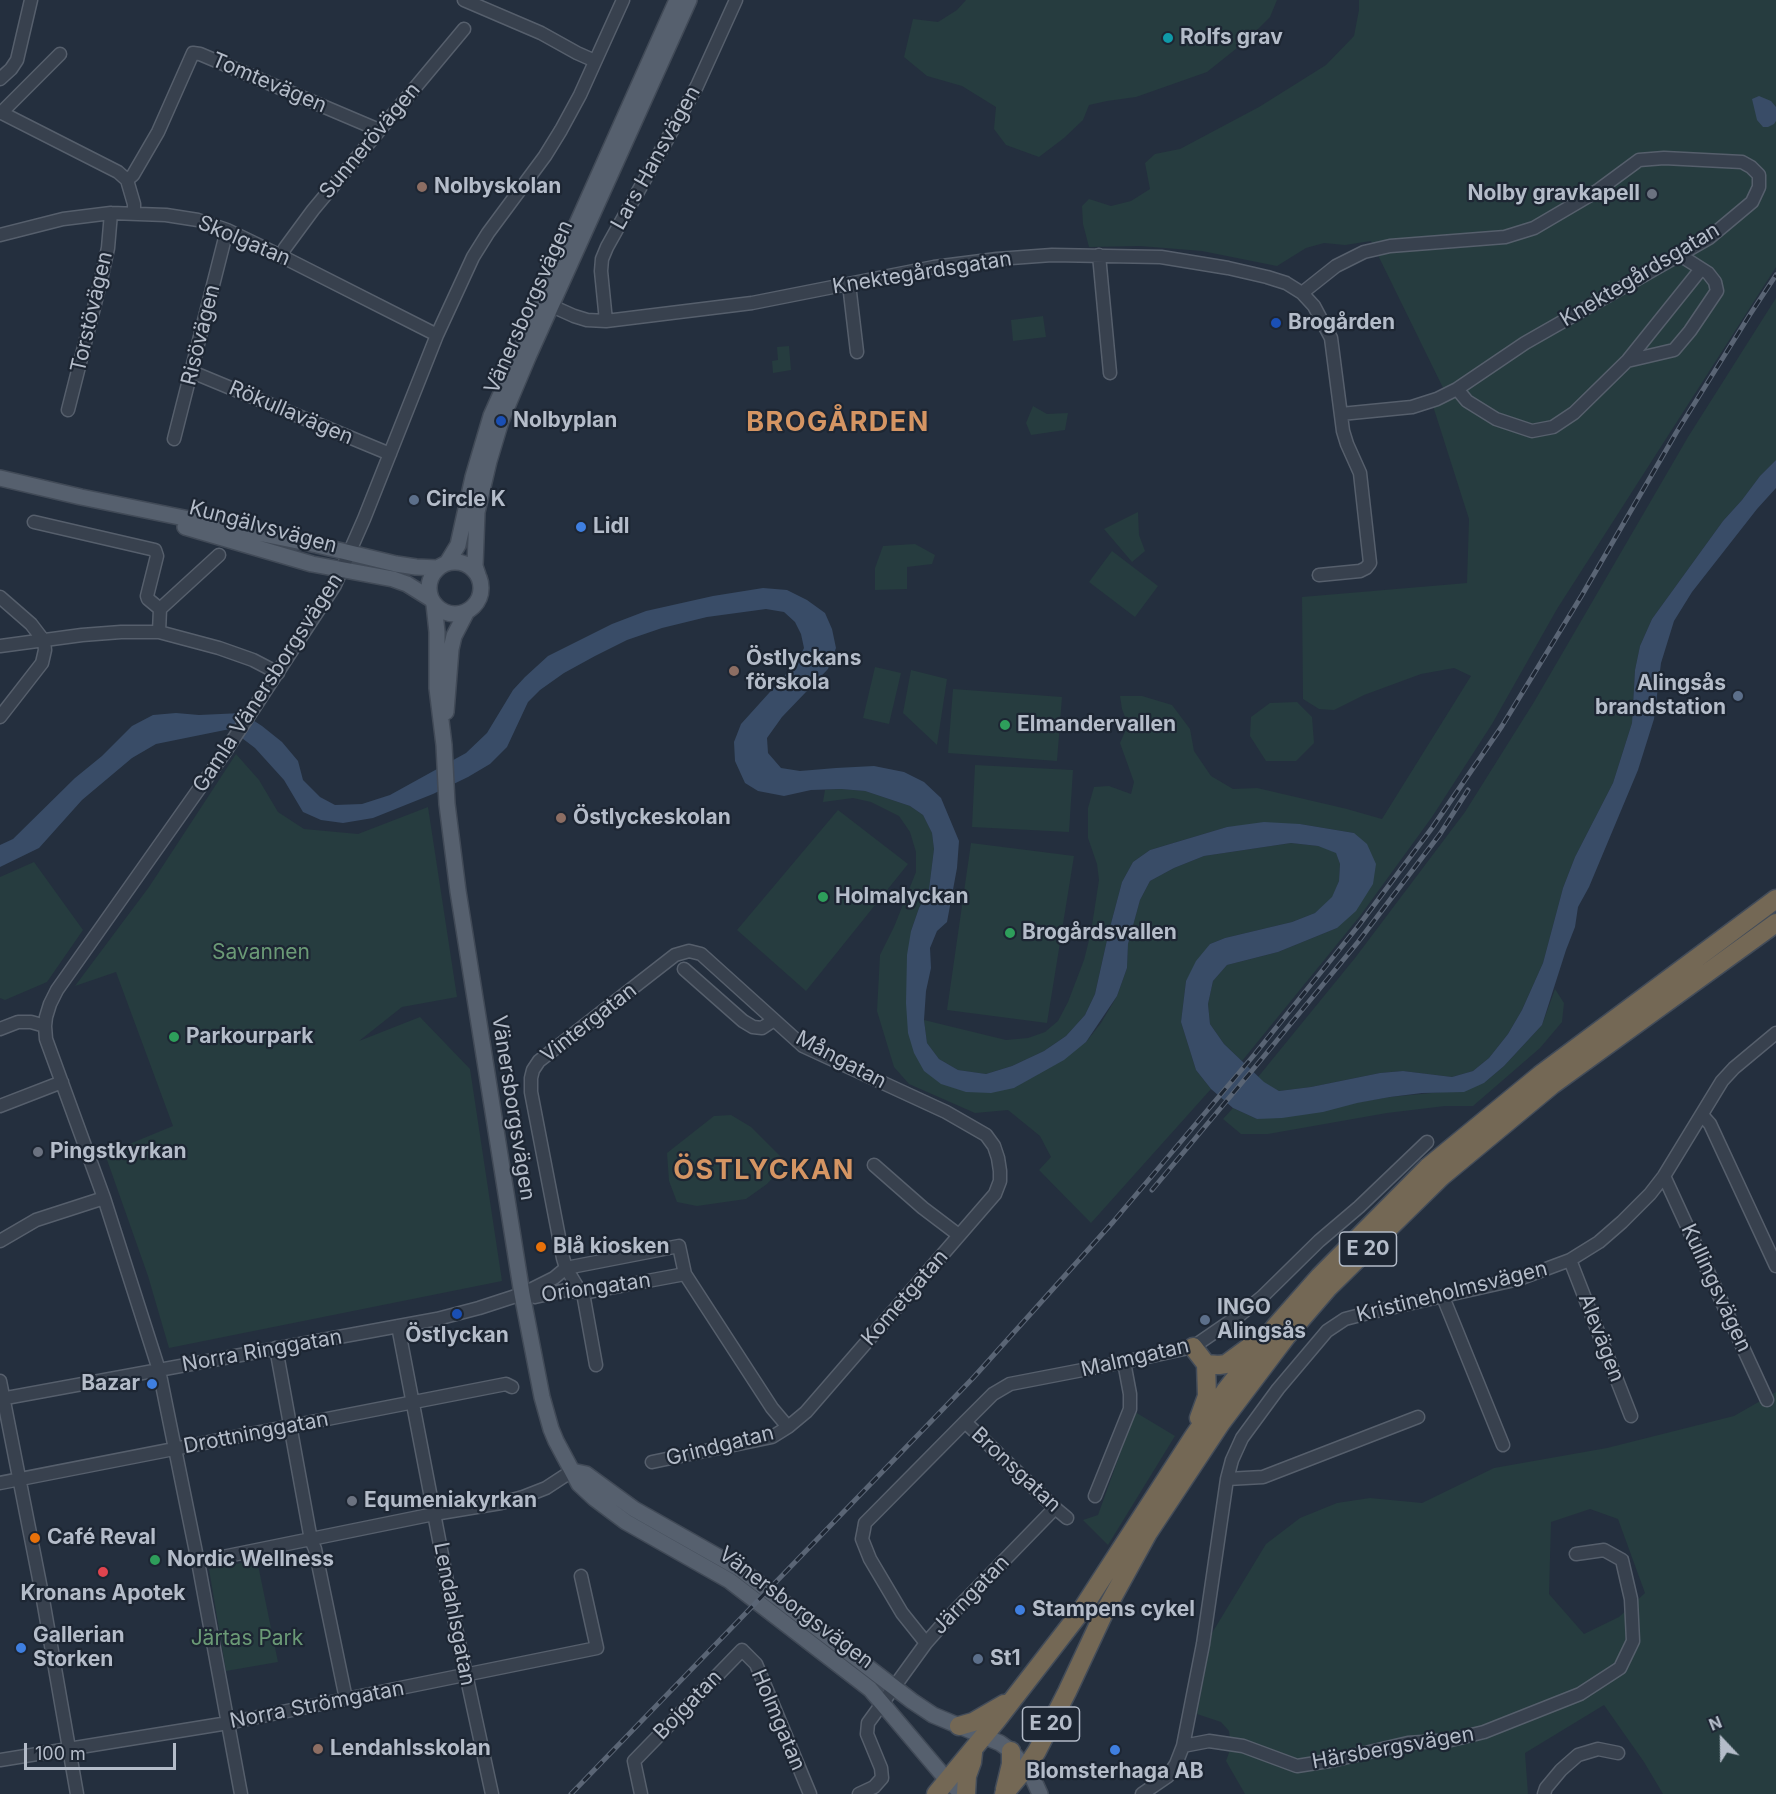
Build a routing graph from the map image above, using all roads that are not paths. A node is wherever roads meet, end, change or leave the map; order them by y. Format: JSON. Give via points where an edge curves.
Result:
{"nodes":[{"id":1,"x":31,"y":0,"type":"edge"},
{"id":2,"x":464,"y":0,"type":"edge"},
{"id":3,"x":623,"y":0,"type":"edge"},
{"id":4,"x":677,"y":0,"type":"edge"},
{"id":5,"x":689,"y":0,"type":"edge"},
{"id":6,"x":736,"y":0,"type":"edge"},
{"id":7,"x":464,"y":29,"type":"dead end"},
{"id":8,"x":60,"y":54,"type":"dead end"},
{"id":9,"x":595,"y":61,"type":"junction"},
{"id":10,"x":0,"y":80,"type":"edge"},
{"id":11,"x":0,"y":112,"type":"edge"},
{"id":12,"x":379,"y":130,"type":"junction"},
{"id":13,"x":127,"y":180,"type":"junction"},
{"id":14,"x":111,"y":213,"type":"junction"},
{"id":15,"x":134,"y":213,"type":"junction"},
{"id":16,"x":227,"y":230,"type":"junction"},
{"id":17,"x":0,"y":235,"type":"edge"},
{"id":18,"x":1682,"y":253,"type":"junction"},
{"id":19,"x":1099,"y":255,"type":"junction"},
{"id":20,"x":281,"y":256,"type":"junction"},
{"id":21,"x":1701,"y":269,"type":"junction"},
{"id":22,"x":849,"y":284,"type":"junction"},
{"id":23,"x":1302,"y":293,"type":"junction"},
{"id":24,"x":547,"y":303,"type":"junction"},
{"id":25,"x":606,"y":321,"type":"junction"},
{"id":26,"x":437,"y":335,"type":"junction"},
{"id":27,"x":856,"y":352,"type":"dead end"},
{"id":28,"x":1628,"y":361,"type":"junction"},
{"id":29,"x":192,"y":372,"type":"junction"},
{"id":30,"x":1110,"y":373,"type":"dead end"},
{"id":31,"x":1457,"y":389,"type":"junction"},
{"id":32,"x":68,"y":410,"type":"dead end"},
{"id":33,"x":1341,"y":414,"type":"junction"},
{"id":34,"x":174,"y":439,"type":"dead end"},
{"id":35,"x":390,"y":454,"type":"junction"},
{"id":36,"x":0,"y":478,"type":"edge"},
{"id":37,"x":81,"y":497,"type":"junction"},
{"id":38,"x":34,"y":522,"type":"dead end"},
{"id":39,"x":349,"y":552,"type":"junction"},
{"id":40,"x":219,"y":555,"type":"dead end"},
{"id":41,"x":443,"y":565,"type":"junction"},
{"id":42,"x":342,"y":570,"type":"junction"},
{"id":43,"x":478,"y":575,"type":"junction"},
{"id":44,"x":1319,"y":575,"type":"dead end"},
{"id":45,"x":0,"y":597,"type":"edge"},
{"id":46,"x":433,"y":602,"type":"junction"},
{"id":47,"x":160,"y":609,"type":"junction"},
{"id":48,"x":467,"y":611,"type":"junction"},
{"id":49,"x":159,"y":632,"type":"junction"},
{"id":50,"x":44,"y":641,"type":"junction"},
{"id":51,"x":0,"y":646,"type":"edge"},
{"id":52,"x":278,"y":673,"type":"junction"},
{"id":53,"x":0,"y":717,"type":"edge"},
{"id":54,"x":444,"y":745,"type":"junction"},
{"id":55,"x":1776,"y":899,"type":"edge"},
{"id":56,"x":1776,"y":923,"type":"edge"},
{"id":57,"x":689,"y":951,"type":"joint"},
{"id":58,"x":684,"y":969,"type":"dead end"},
{"id":59,"x":774,"y":1020,"type":"junction"},
{"id":60,"x":45,"y":1026,"type":"junction"},
{"id":61,"x":0,"y":1029,"type":"edge"},
{"id":62,"x":1776,"y":1033,"type":"edge"},
{"id":63,"x":62,"y":1082,"type":"junction"},
{"id":64,"x":0,"y":1106,"type":"edge"},
{"id":65,"x":1702,"y":1115,"type":"junction"},
{"id":66,"x":1427,"y":1142,"type":"dead end"},
{"id":67,"x":998,"y":1158,"type":"joint"},
{"id":68,"x":874,"y":1165,"type":"dead end"},
{"id":69,"x":1664,"y":1176,"type":"junction"},
{"id":70,"x":104,"y":1198,"type":"junction"},
{"id":71,"x":956,"y":1233,"type":"dead end"},
{"id":72,"x":0,"y":1241,"type":"edge"},
{"id":73,"x":1570,"y":1260,"type":"junction"},
{"id":74,"x":1776,"y":1266,"type":"edge"},
{"id":75,"x":566,"y":1268,"type":"junction"},
{"id":76,"x":685,"y":1274,"type":"junction"},
{"id":77,"x":581,"y":1293,"type":"junction"},
{"id":78,"x":522,"y":1294,"type":"junction"},
{"id":79,"x":1443,"y":1297,"type":"junction"},
{"id":80,"x":398,"y":1326,"type":"junction"},
{"id":81,"x":1275,"y":1327,"type":"junction"},
{"id":82,"x":1193,"y":1347,"type":"junction"},
{"id":83,"x":276,"y":1348,"type":"junction"},
{"id":84,"x":1124,"y":1362,"type":"junction"},
{"id":85,"x":1206,"y":1364,"type":"junction"},
{"id":86,"x":596,"y":1365,"type":"dead end"},
{"id":87,"x":159,"y":1370,"type":"junction"},
{"id":88,"x":0,"y":1381,"type":"edge"},
{"id":89,"x":512,"y":1387,"type":"dead end"},
{"id":90,"x":2,"y":1399,"type":"edge"},
{"id":91,"x":1767,"y":1400,"type":"dead end"},
{"id":92,"x":413,"y":1402,"type":"junction"},
{"id":93,"x":1632,"y":1416,"type":"dead end"},
{"id":94,"x":1418,"y":1417,"type":"dead end"},
{"id":95,"x":965,"y":1422,"type":"junction"},
{"id":96,"x":291,"y":1426,"type":"junction"},
{"id":97,"x":788,"y":1427,"type":"junction"},
{"id":98,"x":1194,"y":1436,"type":"junction"},
{"id":99,"x":1503,"y":1445,"type":"dead end"},
{"id":100,"x":175,"y":1450,"type":"junction"},
{"id":101,"x":652,"y":1462,"type":"dead end"},
{"id":102,"x":572,"y":1471,"type":"junction"},
{"id":103,"x":19,"y":1479,"type":"junction"},
{"id":104,"x":1227,"y":1479,"type":"junction"},
{"id":105,"x":0,"y":1483,"type":"edge"},
{"id":106,"x":1095,"y":1496,"type":"dead end"},
{"id":107,"x":1055,"y":1508,"type":"junction"},
{"id":108,"x":434,"y":1514,"type":"junction"},
{"id":109,"x":1067,"y":1518,"type":"dead end"},
{"id":110,"x":311,"y":1540,"type":"junction"},
{"id":111,"x":1576,"y":1554,"type":"dead end"},
{"id":112,"x":198,"y":1562,"type":"junction"},
{"id":113,"x":581,"y":1576,"type":"dead end"},
{"id":114,"x":926,"y":1643,"type":"junction"},
{"id":115,"x":742,"y":1650,"type":"joint"},
{"id":116,"x":466,"y":1675,"type":"junction"},
{"id":117,"x":894,"y":1687,"type":"junction"},
{"id":118,"x":346,"y":1699,"type":"junction"},
{"id":119,"x":1013,"y":1699,"type":"junction"},
{"id":120,"x":882,"y":1704,"type":"junction"},
{"id":121,"x":228,"y":1723,"type":"junction"},
{"id":122,"x":959,"y":1726,"type":"junction"},
{"id":123,"x":978,"y":1742,"type":"junction"},
{"id":124,"x":1183,"y":1746,"type":"junction"},
{"id":125,"x":69,"y":1748,"type":"junction"},
{"id":126,"x":1011,"y":1751,"type":"junction"},
{"id":127,"x":1618,"y":1753,"type":"dead end"},
{"id":128,"x":0,"y":1760,"type":"edge"},
{"id":129,"x":1026,"y":1768,"type":"junction"},
{"id":130,"x":941,"y":1787,"type":"edge"},
{"id":131,"x":77,"y":1794,"type":"edge"},
{"id":132,"x":242,"y":1794,"type":"edge"},
{"id":133,"x":492,"y":1794,"type":"edge"},
{"id":134,"x":641,"y":1794,"type":"edge"},
{"id":135,"x":810,"y":1794,"type":"edge"},
{"id":136,"x":859,"y":1794,"type":"edge"},
{"id":137,"x":964,"y":1794,"type":"edge"},
{"id":138,"x":1003,"y":1794,"type":"edge"},
{"id":139,"x":1040,"y":1794,"type":"edge"},
{"id":140,"x":1142,"y":1794,"type":"edge"},
{"id":141,"x":1544,"y":1794,"type":"edge"}],
"edges":[{"from":1,"to":10,"type":"street","via":[[17,60]]},
{"from":2,"to":9,"type":"street"},
{"from":3,"to":9,"type":"street","name":"Gamla Vänersborgsvägen"},
{"from":4,"to":24,"type":"main road","name":"Vänersborgsvägen"},
{"from":5,"to":24,"type":"main road","name":"Vänersborgsvägen"},
{"from":6,"to":25,"type":"street","name":"Lars Hansvägen","via":[[697,86],[604,253],[601,271]]},
{"from":7,"to":12,"type":"street","name":"Sunnerövägen"},
{"from":8,"to":11,"type":"street"},
{"from":9,"to":26,"type":"street","name":"Gamla Vänersborgsvägen","via":[[545,156],[473,257]]},
{"from":11,"to":13,"type":"street"},
{"from":12,"to":13,"type":"street","name":"Tomtevägen","via":[[193,53],[158,132]]},
{"from":12,"to":20,"type":"street","name":"Sunnerövägen"},
{"from":13,"to":15,"type":"street"},
{"from":14,"to":15,"type":"street","name":"Skolgatan"},
{"from":14,"to":17,"type":"street","name":"Skolgatan","via":[[63,219]]},
{"from":14,"to":32,"type":"street","name":"Torstövägen","via":[[108,248]]},
{"from":15,"to":16,"type":"street","name":"Skolgatan","via":[[198,220]]},
{"from":16,"to":20,"type":"street","name":"Skolgatan"},
{"from":16,"to":29,"type":"street","name":"Risövägen"},
{"from":18,"to":21,"type":"street"},
{"from":18,"to":23,"type":"street","name":"Knektegårdsgatan","via":[[1709,238],[1752,202],[1759,188],[1759,175],[1751,167],[1742,162],[1639,160],[1597,191],[1534,228],[1505,237],[1390,246],[1364,252],[1336,266]]},
{"from":18,"to":31,"type":"street","name":"Knektegårdsgatan","via":[[1525,343]]},
{"from":19,"to":22,"type":"street","name":"Knektegårdsgatan","via":[[997,259]]},
{"from":19,"to":23,"type":"street","name":"Knektegårdsgatan","via":[[1161,257],[1228,268],[1286,283]]},
{"from":19,"to":30,"type":"street"},
{"from":20,"to":26,"type":"street","name":"Skolgatan"},
{"from":21,"to":28,"type":"street"},
{"from":21,"to":28,"type":"street","via":[[1715,282],[1717,291],[1690,331],[1674,350]]},
{"from":22,"to":25,"type":"street","name":"Knektegårdsgatan","via":[[752,303]]},
{"from":22,"to":27,"type":"street"},
{"from":23,"to":33,"type":"street","name":"Knektegårdsgatan","via":[[1331,338]]},
{"from":24,"to":25,"type":"street","name":"Knektegårdsgatan","via":[[587,320]]},
{"from":24,"to":41,"type":"main road","name":"Vänersborgsvägen","via":[[491,416],[458,545]]},
{"from":24,"to":43,"type":"main road","name":"Vänersborgsvägen","via":[[489,461],[475,530]]},
{"from":26,"to":35,"type":"street","name":"Gamla Vänersborgsvägen"},
{"from":28,"to":31,"type":"street","via":[[1574,413],[1553,427],[1532,431],[1496,419],[1467,401]]},
{"from":29,"to":34,"type":"street","name":"Risövägen"},
{"from":29,"to":35,"type":"street","name":"Rökullavägen"},
{"from":31,"to":33,"type":"street","name":"Knektegårdsgatan","via":[[1412,407]]},
{"from":33,"to":44,"type":"street","name":"Knektegårdsgatan","via":[[1347,444],[1360,473],[1370,563],[1360,571]]},
{"from":35,"to":39,"type":"street","name":"Gamla Vänersborgsvägen"},
{"from":36,"to":37,"type":"main road","name":"Kungälvsvägen"},
{"from":37,"to":39,"type":"main road","name":"Kungälvsvägen"},
{"from":37,"to":42,"type":"main road","name":"Kungälvsvägen"},
{"from":38,"to":47,"type":"street","via":[[154,550],[158,556],[147,596]]},
{"from":39,"to":41,"type":"main road","name":"Kungälvsvägen","via":[[406,566]]},
{"from":39,"to":42,"type":"street","name":"Gamla Vänersborgsvägen"},
{"from":40,"to":47,"type":"street"},
{"from":41,"to":43,"type":"main road","via":[[465,564]]},
{"from":41,"to":46,"type":"main road","via":[[434,573],[429,586]]},
{"from":42,"to":46,"type":"main road","name":"Kungälvsvägen","via":[[393,579]]},
{"from":42,"to":52,"type":"street","name":"Gamla Vänersborgsvägen"},
{"from":43,"to":48,"type":"main road","via":[[480,594]]},
{"from":45,"to":50,"type":"street"},
{"from":46,"to":48,"type":"main road","via":[[450,614]]},
{"from":46,"to":54,"type":"main road","name":"Vänersborgsvägen"},
{"from":47,"to":49,"type":"street"},
{"from":48,"to":54,"type":"main road","name":"Vänersborgsvägen","via":[[451,649]]},
{"from":49,"to":50,"type":"street"},
{"from":49,"to":52,"type":"street","via":[[219,648]]},
{"from":50,"to":51,"type":"street"},
{"from":50,"to":53,"type":"street","via":[[42,663]]},
{"from":52,"to":60,"type":"street","name":"Gamla Vänersborgsvägen","via":[[57,990]]},
{"from":54,"to":78,"type":"main road","name":"Vänersborgsvägen","via":[[458,891]]},
{"from":55,"to":81,"type":"highway","number":"E 20","via":[[1540,1075],[1428,1167]]},
{"from":56,"to":129,"type":"highway","number":"E 20","via":[[1552,1085],[1441,1177],[1322,1295],[1221,1423],[1148,1533]]},
{"from":57,"to":59,"type":"street","name":"Mångatan","via":[[701,954]]},
{"from":57,"to":75,"type":"street","name":"Vintergatan","via":[[675,955],[539,1061],[533,1070],[531,1092]]},
{"from":58,"to":59,"type":"street","via":[[753,1027],[762,1028]]},
{"from":59,"to":67,"type":"street","name":"Mångatan","via":[[803,1046],[946,1112],[986,1135]]},
{"from":60,"to":61,"type":"street","via":[[18,1022]]},
{"from":60,"to":63,"type":"street","name":"Gamla Vänersborgsvägen"},
{"from":62,"to":65,"type":"street","name":"Kristineholmsvägen","via":[[1728,1075]]},
{"from":63,"to":64,"type":"street"},
{"from":63,"to":70,"type":"street","name":"Gamla Vänersborgsvägen"},
{"from":65,"to":69,"type":"street","name":"Kristineholmsvägen"},
{"from":65,"to":74,"type":"street","via":[[1710,1124]]},
{"from":66,"to":82,"type":"street","name":"Malmgatan","via":[[1262,1297]]},
{"from":67,"to":97,"type":"street","name":"Kometgatan","via":[[1000,1180],[995,1194],[806,1412]]},
{"from":68,"to":71,"type":"street"},
{"from":69,"to":73,"type":"street","name":"Kristineholmsvägen","via":[[1622,1222]]},
{"from":69,"to":91,"type":"street","name":"Kullingsvägen"},
{"from":70,"to":72,"type":"street","via":[[36,1220]]},
{"from":70,"to":87,"type":"street","name":"Gamla Vänersborgsvägen"},
{"from":73,"to":79,"type":"street","name":"Kristineholmsvägen","via":[[1519,1279]]},
{"from":73,"to":93,"type":"street","name":"Alevägen"},
{"from":75,"to":76,"type":"street","name":"Oriongatan","via":[[679,1246]]},
{"from":75,"to":77,"type":"street","name":"Vintergatan"},
{"from":75,"to":78,"type":"street","name":"Oriongatan"},
{"from":76,"to":77,"type":"street","name":"Oriongatan"},
{"from":76,"to":97,"type":"street","name":"Oriongatan"},
{"from":77,"to":78,"type":"street","name":"Oriongatan","via":[[566,1290],[535,1297]]},
{"from":77,"to":86,"type":"street","name":"Vintergatan"},
{"from":78,"to":80,"type":"street","name":"Norra Ringgatan"},
{"from":78,"to":102,"type":"main road","name":"Vänersborgsvägen","via":[[550,1429]]},
{"from":79,"to":99,"type":"street"},
{"from":79,"to":104,"type":"street","name":"Kristineholmsvägen","via":[[1368,1312],[1345,1319],[1327,1331],[1242,1438]]},
{"from":80,"to":83,"type":"street","name":"Norra Ringgatan"},
{"from":80,"to":92,"type":"street","name":"Lendahlsgatan"},
{"from":81,"to":85,"type":"highway","via":[[1226,1364]]},
{"from":81,"to":98,"type":"highway","number":"E 20"},
{"from":82,"to":84,"type":"street","name":"Malmgatan"},
{"from":82,"to":85,"type":"highway"},
{"from":83,"to":87,"type":"street","name":"Norra Ringgatan"},
{"from":83,"to":96,"type":"street"},
{"from":84,"to":95,"type":"street","name":"Malmgatan","via":[[1010,1384],[993,1394]]},
{"from":84,"to":106,"type":"street","via":[[1130,1408]]},
{"from":85,"to":98,"type":"highway","via":[[1206,1396]]},
{"from":87,"to":90,"type":"street","name":"Norra Ringgatan"},
{"from":87,"to":100,"type":"street","name":"Gamla Vänersborgsvägen"},
{"from":88,"to":90,"type":"street"},
{"from":89,"to":92,"type":"street","name":"Drottninggatan","via":[[506,1384]]},
{"from":90,"to":103,"type":"street"},
{"from":92,"to":96,"type":"street","name":"Drottninggatan"},
{"from":92,"to":108,"type":"street","name":"Lendahlsgatan"},
{"from":94,"to":104,"type":"street","via":[[1263,1477]]},
{"from":95,"to":107,"type":"street","name":"Bronsgatan"},
{"from":95,"to":114,"type":"street","name":"Malmgatan","via":[[865,1523],[862,1539],[902,1613]]},
{"from":96,"to":100,"type":"street","name":"Drottninggatan"},
{"from":96,"to":110,"type":"street"},
{"from":97,"to":101,"type":"street","name":"Grindgatan","via":[[758,1441]]},
{"from":98,"to":119,"type":"highway","number":"E 20","via":[[1079,1614]]},
{"from":100,"to":103,"type":"street","name":"Drottninggatan"},
{"from":100,"to":112,"type":"street","name":"Gamla Vänersborgsvägen"},
{"from":102,"to":108,"type":"street","via":[[523,1497]]},
{"from":102,"to":117,"type":"main road","name":"Vänersborgsvägen","via":[[586,1474],[634,1509],[740,1569]]},
{"from":102,"to":120,"type":"main road","name":"Vänersborgsvägen","via":[[579,1484],[600,1503],[736,1585],[870,1689]]},
{"from":103,"to":105,"type":"street","name":"Drottninggatan"},
{"from":103,"to":125,"type":"street"},
{"from":104,"to":124,"type":"street","name":"Kristineholmsvägen","via":[[1202,1650]]},
{"from":107,"to":109,"type":"street","name":"Bronsgatan"},
{"from":107,"to":114,"type":"street","name":"Järngatan"},
{"from":108,"to":110,"type":"street"},
{"from":108,"to":116,"type":"street","name":"Lendahlsgatan"},
{"from":110,"to":112,"type":"street"},
{"from":110,"to":118,"type":"street"},
{"from":111,"to":124,"type":"street","name":"Härsbergsvägen","via":[[1604,1550],[1622,1560],[1631,1599],[1633,1641],[1620,1668],[1580,1694],[1485,1732],[1298,1766],[1243,1746],[1209,1741]]},
{"from":112,"to":121,"type":"street","name":"Gamla Vänersborgsvägen"},
{"from":113,"to":116,"type":"street","name":"Norra Strömgatan","via":[[597,1648]]},
{"from":114,"to":117,"type":"street","name":"Järngatan"},
{"from":115,"to":134,"type":"street","name":"Bojgatan","via":[[634,1761]]},
{"from":115,"to":135,"type":"street","name":"Holmgatan","via":[[756,1664]]},
{"from":116,"to":118,"type":"street","name":"Norra Strömgatan"},
{"from":116,"to":133,"type":"street","name":"Lendahlsgatan"},
{"from":117,"to":120,"type":"street","name":"Järngatan"},
{"from":117,"to":122,"type":"main road","name":"Vänersborgsvägen","via":[[933,1715]]},
{"from":118,"to":121,"type":"street","name":"Norra Strömgatan"},
{"from":119,"to":122,"type":"highway"},
{"from":119,"to":123,"type":"highway","number":"E 20"},
{"from":120,"to":130,"type":"main road","name":"Vänersborgsvägen"},
{"from":120,"to":136,"type":"street","name":"Järngatan","via":[[867,1723],[882,1778]]},
{"from":121,"to":125,"type":"street","name":"Norra Strömgatan"},
{"from":121,"to":132,"type":"street","name":"Gamla Vänersborgsvägen"},
{"from":122,"to":123,"type":"main road","name":"Vänersborgsvägen"},
{"from":123,"to":126,"type":"main road","name":"Vänersborgsvägen","via":[[1000,1743]]},
{"from":123,"to":130,"type":"highway","number":"E 20"},
{"from":123,"to":137,"type":"highway"},
{"from":124,"to":140,"type":"street","name":"Kristineholmsvägen","via":[[1168,1776]]},
{"from":125,"to":128,"type":"street","name":"Norra Strömgatan"},
{"from":125,"to":131,"type":"street"},
{"from":126,"to":129,"type":"main road","name":"Vänersborgsvägen"},
{"from":126,"to":138,"type":"highway"},
{"from":127,"to":141,"type":"street","via":[[1598,1749],[1578,1755]]},
{"from":129,"to":138,"type":"highway","number":"E 20"},
{"from":129,"to":139,"type":"main road","name":"Vänersborgsvägen"},
{"from":130,"to":137,"type":"main road","name":"Vänersborgsvägen"}]}
